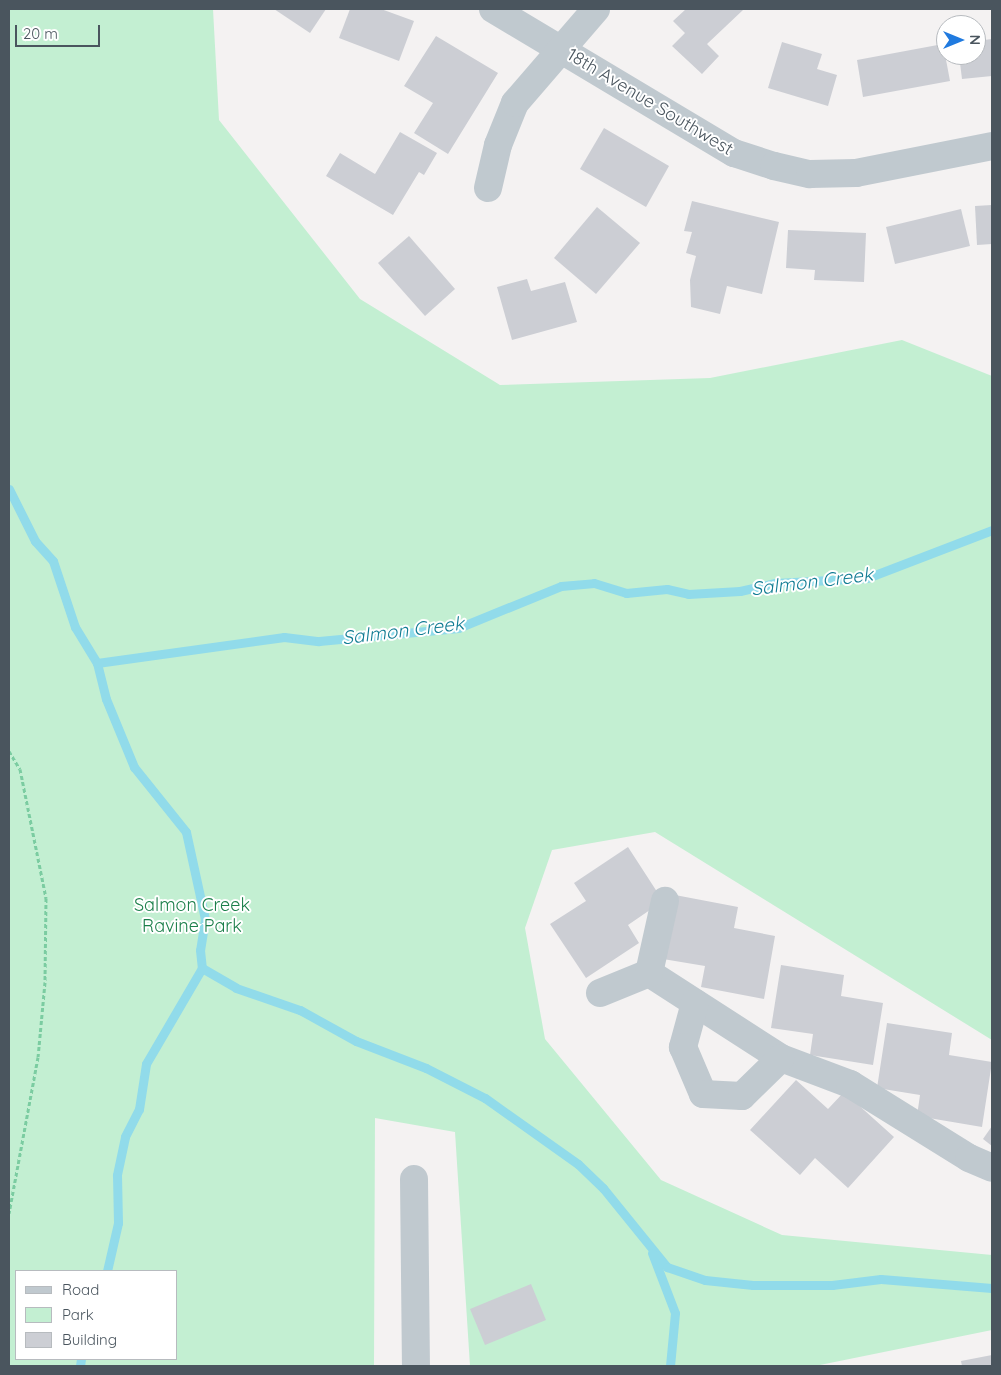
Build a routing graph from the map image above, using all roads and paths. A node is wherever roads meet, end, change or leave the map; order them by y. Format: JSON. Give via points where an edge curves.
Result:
{"nodes":[{"id":1,"x":493,"y":9,"type":"edge"},
{"id":2,"x":596,"y":9,"type":"edge"},
{"id":3,"x":560,"y":48,"type":"junction"},
{"id":4,"x":992,"y":146,"type":"edge"},
{"id":5,"x":488,"y":188,"type":"dead end"},
{"id":6,"x":9,"y":751,"type":"edge"},
{"id":7,"x":665,"y":901,"type":"dead end"},
{"id":8,"x":650,"y":973,"type":"junction"},
{"id":9,"x":600,"y":993,"type":"dead end"},
{"id":10,"x":695,"y":1003,"type":"junction"},
{"id":11,"x":781,"y":1058,"type":"junction"},
{"id":12,"x":992,"y":1168,"type":"edge"},
{"id":13,"x":414,"y":1179,"type":"dead end"},
{"id":14,"x":9,"y":1213,"type":"edge"},
{"id":15,"x":416,"y":1366,"type":"edge"}],
"edges":[{"from":1,"to":3,"type":"street","name":"18th Avenue Southwest"},
{"from":2,"to":3,"type":"street"},
{"from":3,"to":4,"type":"street","name":"18th Avenue Southwest","via":[[734,153],[774,166],[810,174],[856,173]]},
{"from":3,"to":5,"type":"street","via":[[515,103],[498,145]]},
{"from":6,"to":14,"type":"path","via":[[20,769],[46,898],[45,982],[38,1057]]},
{"from":7,"to":8,"type":"street"},
{"from":8,"to":9,"type":"street"},
{"from":8,"to":10,"type":"street"},
{"from":10,"to":11,"type":"street"},
{"from":10,"to":11,"type":"street","via":[[683,1048],[704,1094],[742,1096]]},
{"from":11,"to":12,"type":"street","via":[[850,1084],[969,1158]]},
{"from":13,"to":15,"type":"street"}]}
